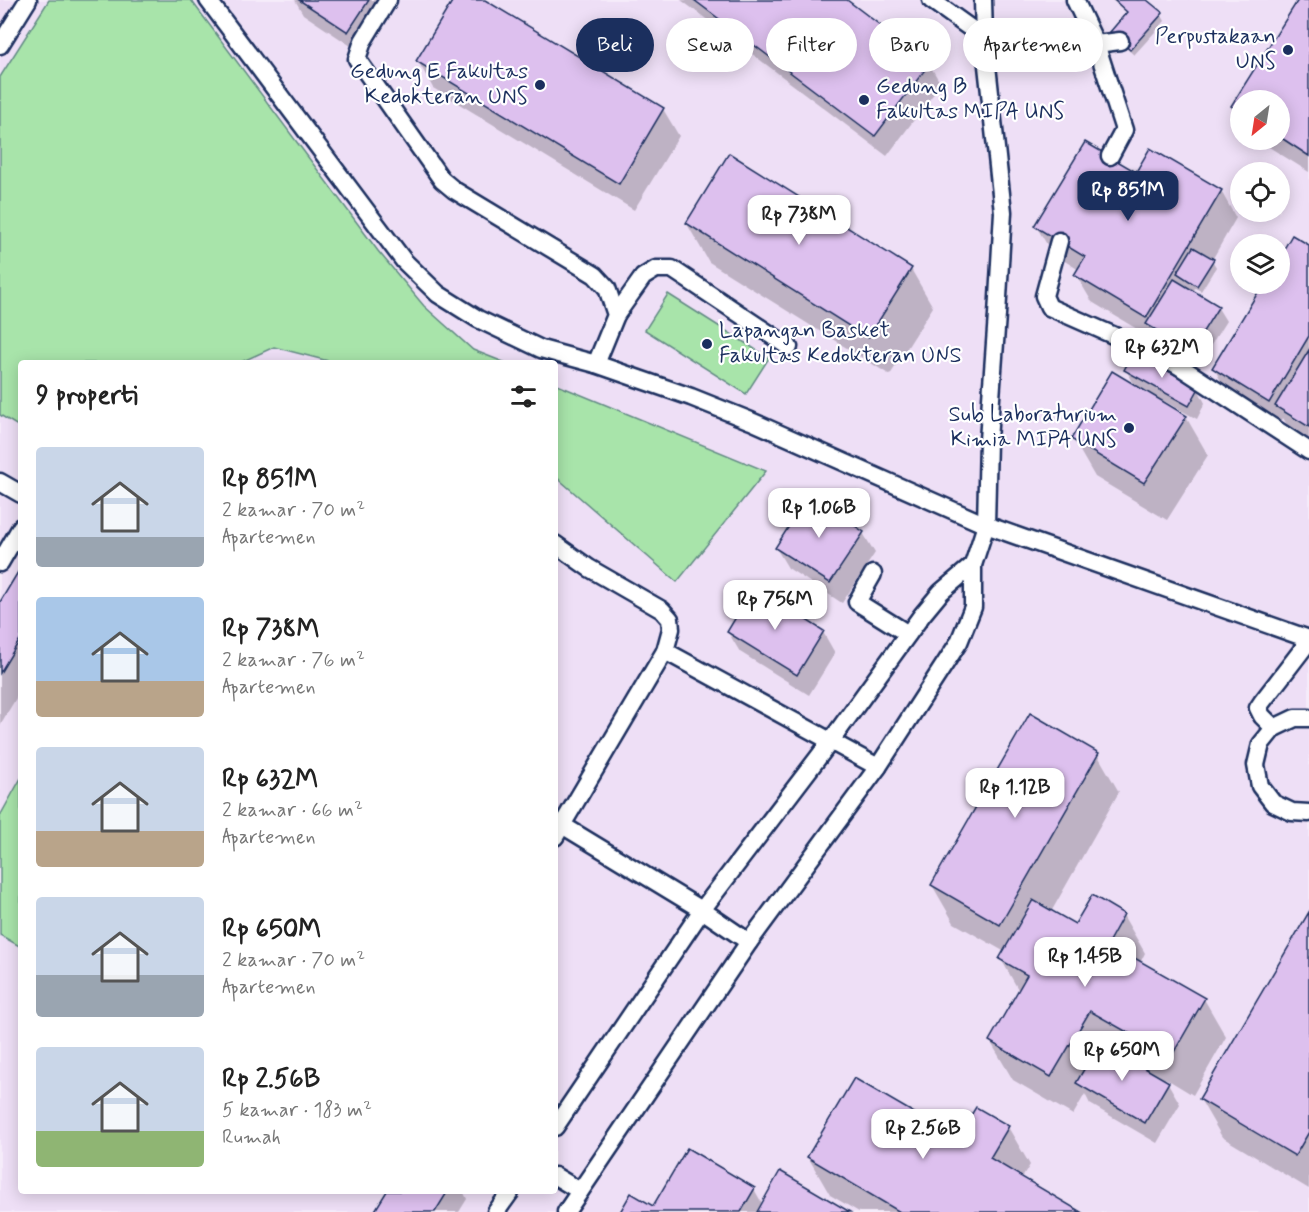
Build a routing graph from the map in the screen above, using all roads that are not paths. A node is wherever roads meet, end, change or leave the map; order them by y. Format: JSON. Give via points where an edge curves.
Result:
{"nodes":[{"id":1,"x":28,"y":0,"type":"edge"},
{"id":2,"x":208,"y":0,"type":"edge"},
{"id":3,"x":388,"y":0,"type":"edge"},
{"id":4,"x":931,"y":0,"type":"edge"},
{"id":5,"x":983,"y":0,"type":"edge"},
{"id":6,"x":1075,"y":0,"type":"edge"},
{"id":7,"x":983,"y":18,"type":"edge"},
{"id":8,"x":1084,"y":18,"type":"edge"},
{"id":9,"x":963,"y":23,"type":"edge"},
{"id":10,"x":1120,"y":41,"type":"dead end"},
{"id":11,"x":1103,"y":43,"type":"edge"},
{"id":12,"x":0,"y":45,"type":"edge"},
{"id":13,"x":1103,"y":66,"type":"edge"},
{"id":14,"x":988,"y":72,"type":"edge"},
{"id":15,"x":1110,"y":156,"type":"dead end"},
{"id":16,"x":1059,"y":241,"type":"dead end"},
{"id":17,"x":615,"y":315,"type":"junction"},
{"id":18,"x":789,"y":347,"type":"dead end"},
{"id":19,"x":596,"y":364,"type":"junction"},
{"id":20,"x":1309,"y":451,"type":"edge"},
{"id":21,"x":0,"y":482,"type":"edge"},
{"id":22,"x":18,"y":492,"type":"edge"},
{"id":23,"x":986,"y":525,"type":"junction"},
{"id":24,"x":18,"y":532,"type":"edge"},
{"id":25,"x":558,"y":546,"type":"edge"},
{"id":26,"x":0,"y":563,"type":"edge"},
{"id":27,"x":973,"y":565,"type":"junction"},
{"id":28,"x":873,"y":574,"type":"dead end"},
{"id":29,"x":908,"y":634,"type":"junction"},
{"id":30,"x":1309,"y":640,"type":"edge"},
{"id":31,"x":664,"y":651,"type":"junction"},
{"id":32,"x":1309,"y":718,"type":"edge"},
{"id":33,"x":1274,"y":728,"type":"junction"},
{"id":34,"x":830,"y":742,"type":"junction"},
{"id":35,"x":878,"y":767,"type":"junction"},
{"id":36,"x":1309,"y":813,"type":"edge"},
{"id":37,"x":559,"y":831,"type":"edge"},
{"id":38,"x":702,"y":910,"type":"junction"},
{"id":39,"x":749,"y":942,"type":"junction"},
{"id":40,"x":558,"y":1123,"type":"edge"},
{"id":41,"x":558,"y":1178,"type":"edge"},
{"id":42,"x":580,"y":1191,"type":"junction"},
{"id":43,"x":509,"y":1194,"type":"edge"},
{"id":44,"x":496,"y":1212,"type":"edge"},
{"id":45,"x":566,"y":1212,"type":"edge"}],
"edges":[{"from":1,"to":12,"type":"lane"},
{"from":2,"to":19,"type":"lane","via":[[404,261],[438,294],[478,319],[541,349]]},
{"from":3,"to":17,"type":"lane","via":[[363,41],[357,59],[442,180],[594,275],[607,288]]},
{"from":4,"to":9,"type":"lane"},
{"from":5,"to":7,"type":"lane"},
{"from":6,"to":8,"type":"lane"},
{"from":10,"to":11,"type":"lane"},
{"from":13,"to":15,"type":"lane","via":[[1124,130]]},
{"from":14,"to":23,"type":"lane","via":[[1003,212]]},
{"from":16,"to":20,"type":"lane","via":[[1044,296],[1050,307],[1165,358]]},
{"from":17,"to":18,"type":"lane","via":[[643,277],[656,269],[672,269]]},
{"from":17,"to":19,"type":"lane"},
{"from":19,"to":23,"type":"lane","via":[[751,420]]},
{"from":21,"to":22,"type":"lane"},
{"from":23,"to":27,"type":"lane"},
{"from":23,"to":30,"type":"lane"},
{"from":24,"to":26,"type":"lane"},
{"from":25,"to":31,"type":"lane","via":[[662,610],[671,629]]},
{"from":27,"to":29,"type":"lane","via":[[941,592]]},
{"from":27,"to":35,"type":"lane","via":[[973,607],[959,642]]},
{"from":28,"to":29,"type":"lane","via":[[857,602]]},
{"from":29,"to":34,"type":"lane"},
{"from":30,"to":33,"type":"lane","via":[[1258,708]]},
{"from":31,"to":34,"type":"lane"},
{"from":31,"to":37,"type":"lane"},
{"from":32,"to":33,"type":"lane","via":[[1295,718]]},
{"from":33,"to":36,"type":"lane","via":[[1261,744],[1256,765],[1260,786],[1273,802],[1292,812]]},
{"from":34,"to":35,"type":"lane"},
{"from":34,"to":38,"type":"lane"},
{"from":35,"to":39,"type":"lane"},
{"from":37,"to":38,"type":"lane"},
{"from":38,"to":39,"type":"lane"},
{"from":38,"to":40,"type":"lane"},
{"from":39,"to":42,"type":"lane"},
{"from":41,"to":42,"type":"lane"},
{"from":42,"to":45,"type":"lane"},
{"from":43,"to":44,"type":"lane"}]}
